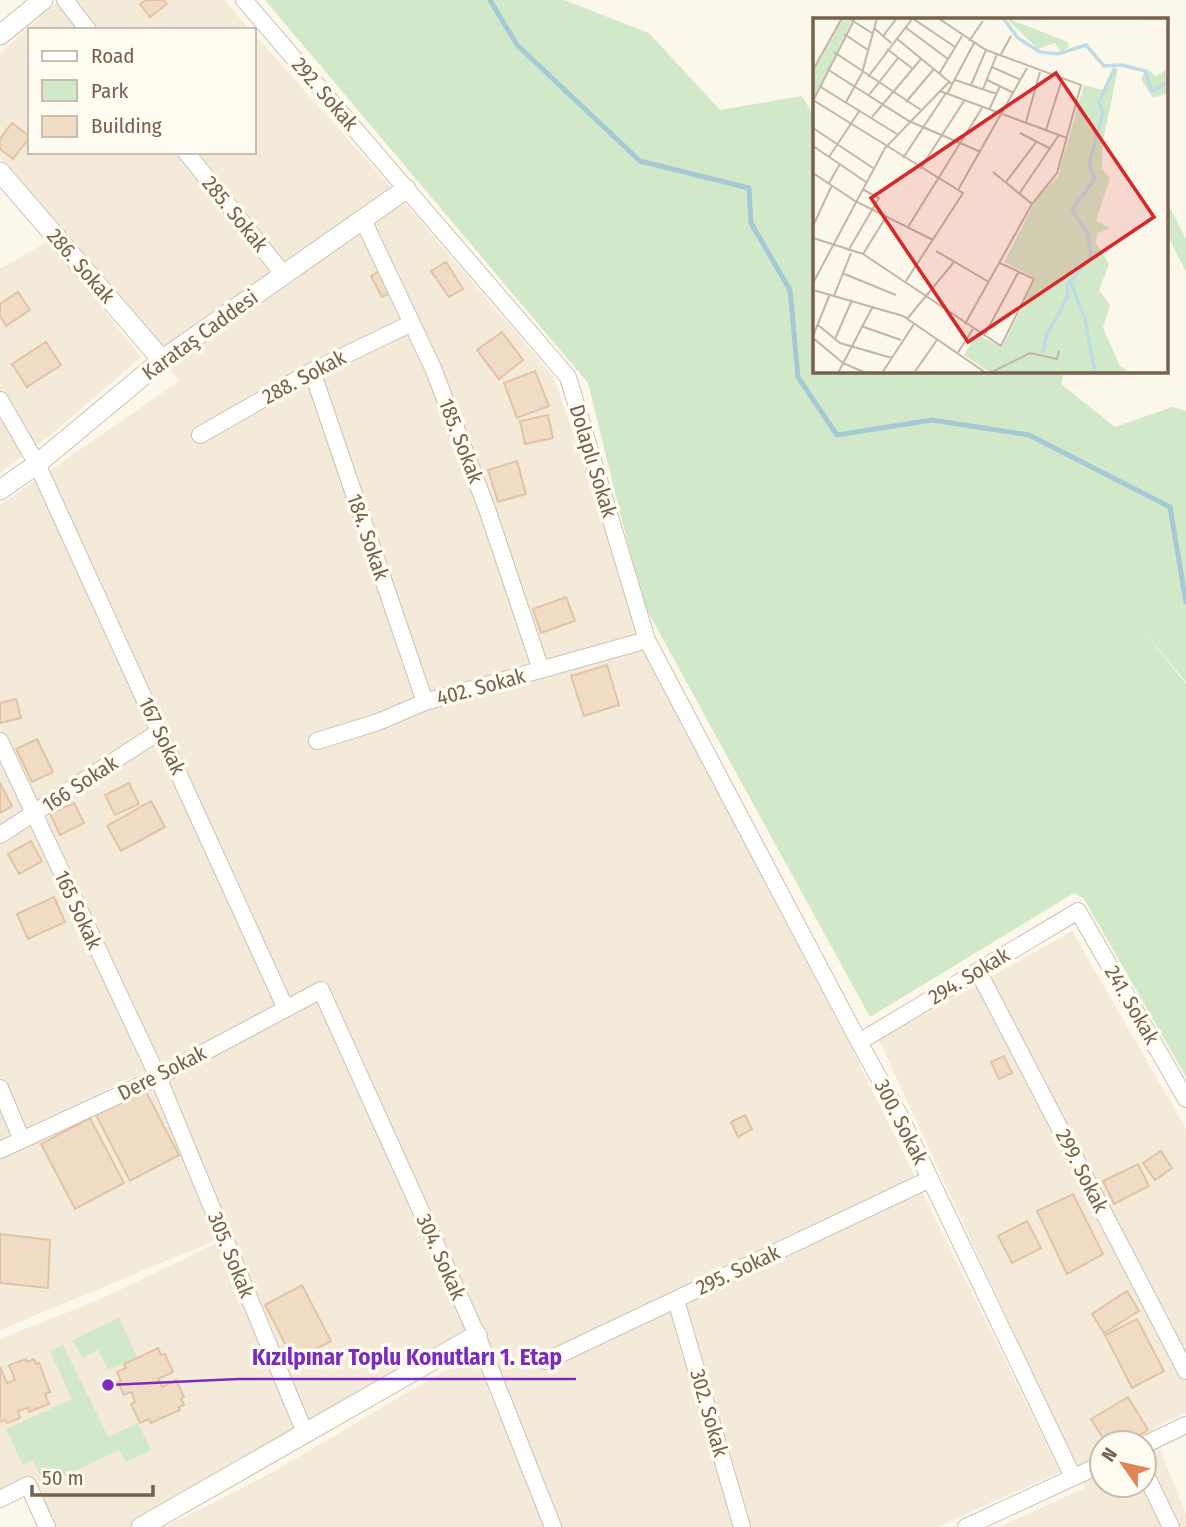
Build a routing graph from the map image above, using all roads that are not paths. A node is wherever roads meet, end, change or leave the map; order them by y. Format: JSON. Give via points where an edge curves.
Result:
{"nodes":[{"id":1,"x":43,"y":0,"type":"edge"},
{"id":2,"x":65,"y":0,"type":"edge"},
{"id":3,"x":244,"y":0,"type":"edge"},
{"id":4,"x":86,"y":28,"type":"edge"},
{"id":5,"x":0,"y":36,"type":"edge"},
{"id":6,"x":188,"y":154,"type":"edge"},
{"id":7,"x":0,"y":172,"type":"edge"},
{"id":8,"x":406,"y":189,"type":"junction"},
{"id":9,"x":363,"y":220,"type":"junction"},
{"id":10,"x":284,"y":275,"type":"junction"},
{"id":11,"x":410,"y":324,"type":"junction"},
{"id":12,"x":162,"y":360,"type":"junction"},
{"id":13,"x":312,"y":371,"type":"junction"},
{"id":14,"x":0,"y":400,"type":"edge"},
{"id":15,"x":200,"y":435,"type":"dead end"},
{"id":16,"x":37,"y":464,"type":"junction"},
{"id":17,"x":0,"y":491,"type":"edge"},
{"id":18,"x":647,"y":640,"type":"junction"},
{"id":19,"x":541,"y":670,"type":"junction"},
{"id":20,"x":425,"y":702,"type":"junction"},
{"id":21,"x":160,"y":731,"type":"junction"},
{"id":22,"x":0,"y":741,"type":"edge"},
{"id":23,"x":317,"y":741,"type":"dead end"},
{"id":24,"x":716,"y":773,"type":"joint"},
{"id":25,"x":33,"y":815,"type":"junction"},
{"id":26,"x":0,"y":835,"type":"edge"},
{"id":27,"x":1078,"y":911,"type":"joint"},
{"id":28,"x":978,"y":971,"type":"junction"},
{"id":29,"x":321,"y":990,"type":"joint"},
{"id":30,"x":286,"y":1009,"type":"junction"},
{"id":31,"x":859,"y":1042,"type":"junction"},
{"id":32,"x":158,"y":1077,"type":"junction"},
{"id":33,"x":0,"y":1088,"type":"edge"},
{"id":34,"x":1186,"y":1099,"type":"edge"},
{"id":35,"x":22,"y":1140,"type":"junction"},
{"id":36,"x":0,"y":1150,"type":"edge"},
{"id":37,"x":930,"y":1179,"type":"junction"},
{"id":38,"x":676,"y":1300,"type":"junction"},
{"id":39,"x":477,"y":1335,"type":"junction"},
{"id":40,"x":546,"y":1361,"type":"dead end"},
{"id":41,"x":1186,"y":1371,"type":"edge"},
{"id":42,"x":1186,"y":1425,"type":"edge"},
{"id":43,"x":305,"y":1433,"type":"junction"},
{"id":44,"x":1158,"y":1438,"type":"edge"},
{"id":45,"x":1088,"y":1470,"type":"edge"},
{"id":46,"x":1073,"y":1477,"type":"junction"},
{"id":47,"x":0,"y":1499,"type":"edge"},
{"id":48,"x":1158,"y":1499,"type":"edge"},
{"id":49,"x":163,"y":1521,"type":"edge"},
{"id":50,"x":47,"y":1527,"type":"edge"},
{"id":51,"x":141,"y":1527,"type":"edge"},
{"id":52,"x":553,"y":1527,"type":"edge"},
{"id":53,"x":742,"y":1527,"type":"edge"},
{"id":54,"x":966,"y":1527,"type":"edge"},
{"id":55,"x":1171,"y":1527,"type":"edge"}],
"edges":[{"from":1,"to":5,"type":"street"},
{"from":2,"to":4,"type":"street"},
{"from":3,"to":8,"type":"street","name":"292. Sokak"},
{"from":6,"to":10,"type":"street","name":"285. Sokak"},
{"from":7,"to":12,"type":"street","name":"286. Sokak"},
{"from":8,"to":9,"type":"street","name":"Karataş Caddesi"},
{"from":8,"to":18,"type":"street","name":"Dolaplı Sokak","via":[[568,377]]},
{"from":9,"to":10,"type":"street","name":"Karataş Caddesi"},
{"from":9,"to":11,"type":"street","name":"185. Sokak"},
{"from":10,"to":12,"type":"street","name":"Karataş Caddesi"},
{"from":11,"to":13,"type":"street","name":"288. Sokak"},
{"from":11,"to":19,"type":"street","name":"185. Sokak","via":[[433,368],[482,496]]},
{"from":12,"to":16,"type":"street","name":"Karataş Caddesi"},
{"from":13,"to":15,"type":"street","name":"288. Sokak"},
{"from":13,"to":20,"type":"street","name":"184. Sokak"},
{"from":14,"to":16,"type":"street","name":"167 Sokak"},
{"from":16,"to":17,"type":"street","name":"Karataş Caddesi"},
{"from":16,"to":21,"type":"street","name":"167 Sokak"},
{"from":18,"to":19,"type":"street","name":"402. Sokak"},
{"from":18,"to":24,"type":"street","name":"Dolaplı Sokak"},
{"from":19,"to":20,"type":"street","name":"402. Sokak"},
{"from":20,"to":23,"type":"street","name":"402. Sokak"},
{"from":21,"to":25,"type":"street","name":"166 Sokak"},
{"from":21,"to":30,"type":"street","name":"167 Sokak"},
{"from":22,"to":25,"type":"street","name":"165 Sokak"},
{"from":24,"to":31,"type":"street","name":"300. Sokak"},
{"from":25,"to":26,"type":"street","name":"166 Sokak"},
{"from":25,"to":32,"type":"street","name":"165 Sokak"},
{"from":27,"to":28,"type":"street","name":"294. Sokak"},
{"from":27,"to":34,"type":"street","name":"241. Sokak"},
{"from":28,"to":31,"type":"street","name":"294. Sokak"},
{"from":28,"to":41,"type":"street","name":"299. Sokak"},
{"from":29,"to":30,"type":"street","name":"Dere Sokak"},
{"from":29,"to":39,"type":"street","name":"304. Sokak"},
{"from":30,"to":32,"type":"street","name":"Dere Sokak"},
{"from":31,"to":37,"type":"street","name":"300. Sokak"},
{"from":32,"to":35,"type":"street","name":"Dere Sokak"},
{"from":32,"to":43,"type":"street","name":"305. Sokak"},
{"from":33,"to":35,"type":"street"},
{"from":35,"to":36,"type":"street","name":"Dere Sokak"},
{"from":37,"to":38,"type":"street","name":"295. Sokak"},
{"from":37,"to":46,"type":"street","name":"300. Sokak"},
{"from":38,"to":40,"type":"street","name":"295. Sokak"},
{"from":38,"to":53,"type":"street","name":"302. Sokak"},
{"from":39,"to":43,"type":"street"},
{"from":39,"to":52,"type":"street","name":"304. Sokak"},
{"from":42,"to":44,"type":"street"},
{"from":43,"to":49,"type":"street"},
{"from":45,"to":46,"type":"street"},
{"from":46,"to":54,"type":"street"},
{"from":47,"to":50,"type":"street","via":[[28,1485]]},
{"from":48,"to":55,"type":"street"},
{"from":49,"to":51,"type":"street"}]}
